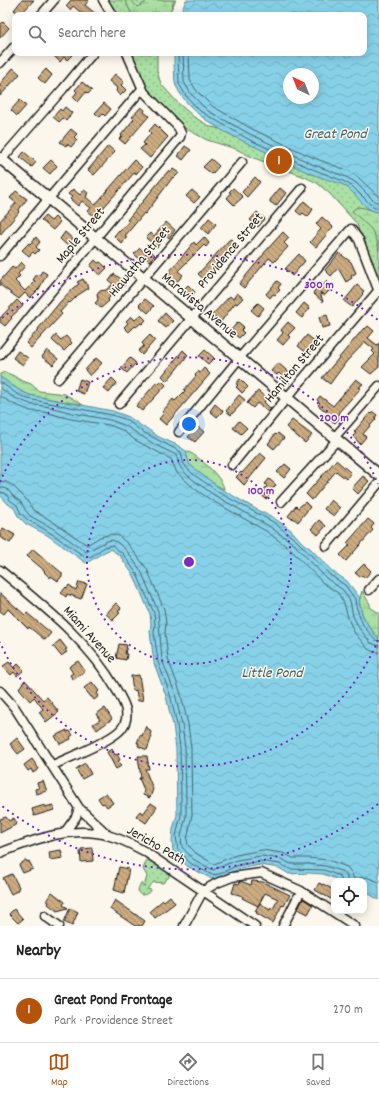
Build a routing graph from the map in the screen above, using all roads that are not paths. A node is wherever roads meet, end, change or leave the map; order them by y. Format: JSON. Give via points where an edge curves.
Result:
{"nodes":[{"id":1,"x":54,"y":0,"type":"edge"},
{"id":2,"x":102,"y":0,"type":"edge"},
{"id":3,"x":44,"y":12,"type":"edge"},
{"id":4,"x":110,"y":12,"type":"edge"},
{"id":5,"x":12,"y":49,"type":"edge"},
{"id":6,"x":90,"y":56,"type":"edge"},
{"id":7,"x":128,"y":56,"type":"edge"},
{"id":8,"x":0,"y":63,"type":"edge"},
{"id":9,"x":142,"y":89,"type":"junction"},
{"id":10,"x":1,"y":159,"type":"edge"},
{"id":11,"x":242,"y":162,"type":"dead end"},
{"id":12,"x":302,"y":188,"type":"dead end"},
{"id":13,"x":48,"y":198,"type":"junction"},
{"id":14,"x":96,"y":238,"type":"junction"},
{"id":15,"x":0,"y":256,"type":"edge"},
{"id":16,"x":144,"y":278,"type":"junction"},
{"id":17,"x":379,"y":291,"type":"edge"},
{"id":18,"x":192,"y":318,"type":"junction"},
{"id":19,"x":0,"y":355,"type":"edge"},
{"id":20,"x":239,"y":358,"type":"junction"},
{"id":21,"x":58,"y":379,"type":"dead end"},
{"id":22,"x":379,"y":386,"type":"edge"},
{"id":23,"x":287,"y":398,"type":"junction"},
{"id":24,"x":119,"y":404,"type":"dead end"},
{"id":25,"x":179,"y":432,"type":"dead end"},
{"id":26,"x":335,"y":439,"type":"junction"},
{"id":27,"x":232,"y":465,"type":"dead end"},
{"id":28,"x":379,"y":476,"type":"edge"},
{"id":29,"x":379,"y":483,"type":"edge"},
{"id":30,"x":281,"y":502,"type":"dead end"},
{"id":31,"x":326,"y":546,"type":"dead end"},
{"id":32,"x":0,"y":570,"type":"edge"},
{"id":33,"x":379,"y":579,"type":"edge"},
{"id":34,"x":369,"y":590,"type":"dead end"},
{"id":35,"x":0,"y":691,"type":"edge"},
{"id":36,"x":53,"y":765,"type":"junction"},
{"id":37,"x":79,"y":808,"type":"junction"},
{"id":38,"x":66,"y":832,"type":"junction"},
{"id":39,"x":108,"y":835,"type":"junction"},
{"id":40,"x":0,"y":853,"type":"edge"},
{"id":41,"x":202,"y":891,"type":"junction"},
{"id":42,"x":301,"y":891,"type":"junction"},
{"id":43,"x":45,"y":916,"type":"dead end"},
{"id":44,"x":59,"y":926,"type":"edge"},
{"id":45,"x":184,"y":926,"type":"edge"},
{"id":46,"x":255,"y":926,"type":"edge"},
{"id":47,"x":283,"y":926,"type":"edge"},
{"id":48,"x":355,"y":926,"type":"edge"}],
"edges":[{"from":1,"to":3,"type":"street"},
{"from":2,"to":4,"type":"street"},
{"from":5,"to":8,"type":"street"},
{"from":6,"to":10,"type":"street"},
{"from":7,"to":9,"type":"street"},
{"from":9,"to":13,"type":"street"},
{"from":9,"to":14,"type":"street","name":"Maple Street","via":[[181,133],[178,140]]},
{"from":10,"to":13,"type":"main road","name":"Maravista Avenue"},
{"from":11,"to":16,"type":"street","name":"Hiawatha Street"},
{"from":12,"to":18,"type":"street","name":"Providence Street"},
{"from":13,"to":14,"type":"main road","name":"Maravista Avenue"},
{"from":13,"to":15,"type":"street"},
{"from":14,"to":16,"type":"main road","name":"Maravista Avenue"},
{"from":14,"to":19,"type":"street","name":"Maple Street"},
{"from":16,"to":18,"type":"main road","name":"Maravista Avenue"},
{"from":16,"to":21,"type":"street","name":"Hiawatha Street"},
{"from":17,"to":20,"type":"street","via":[[359,240],[351,229]]},
{"from":17,"to":23,"type":"street","name":"Hamilton Street"},
{"from":18,"to":20,"type":"main road","name":"Maravista Avenue"},
{"from":18,"to":24,"type":"street","name":"Providence Street"},
{"from":20,"to":23,"type":"main road","name":"Maravista Avenue"},
{"from":20,"to":25,"type":"street"},
{"from":22,"to":26,"type":"street"},
{"from":23,"to":26,"type":"main road","name":"Maravista Avenue"},
{"from":23,"to":27,"type":"street","name":"Hamilton Street"},
{"from":26,"to":28,"type":"main road","name":"Maravista Avenue"},
{"from":26,"to":30,"type":"street"},
{"from":29,"to":31,"type":"street"},
{"from":32,"to":36,"type":"street","name":"Miami Avenue","via":[[71,631],[93,655],[124,702],[126,718],[118,733]]},
{"from":33,"to":34,"type":"street"},
{"from":35,"to":36,"type":"street","via":[[15,708]]},
{"from":36,"to":37,"type":"street"},
{"from":37,"to":38,"type":"street"},
{"from":37,"to":39,"type":"street"},
{"from":38,"to":39,"type":"street","name":"Jericho Path"},
{"from":38,"to":40,"type":"street","name":"Jericho Path"},
{"from":39,"to":41,"type":"street","name":"Jericho Path","via":[[144,851]]},
{"from":41,"to":42,"type":"street","via":[[232,877],[261,873]]},
{"from":41,"to":45,"type":"street"},
{"from":41,"to":46,"type":"street","name":"Jericho Path"},
{"from":42,"to":47,"type":"street"},
{"from":42,"to":48,"type":"street"},
{"from":43,"to":44,"type":"street"}]}
